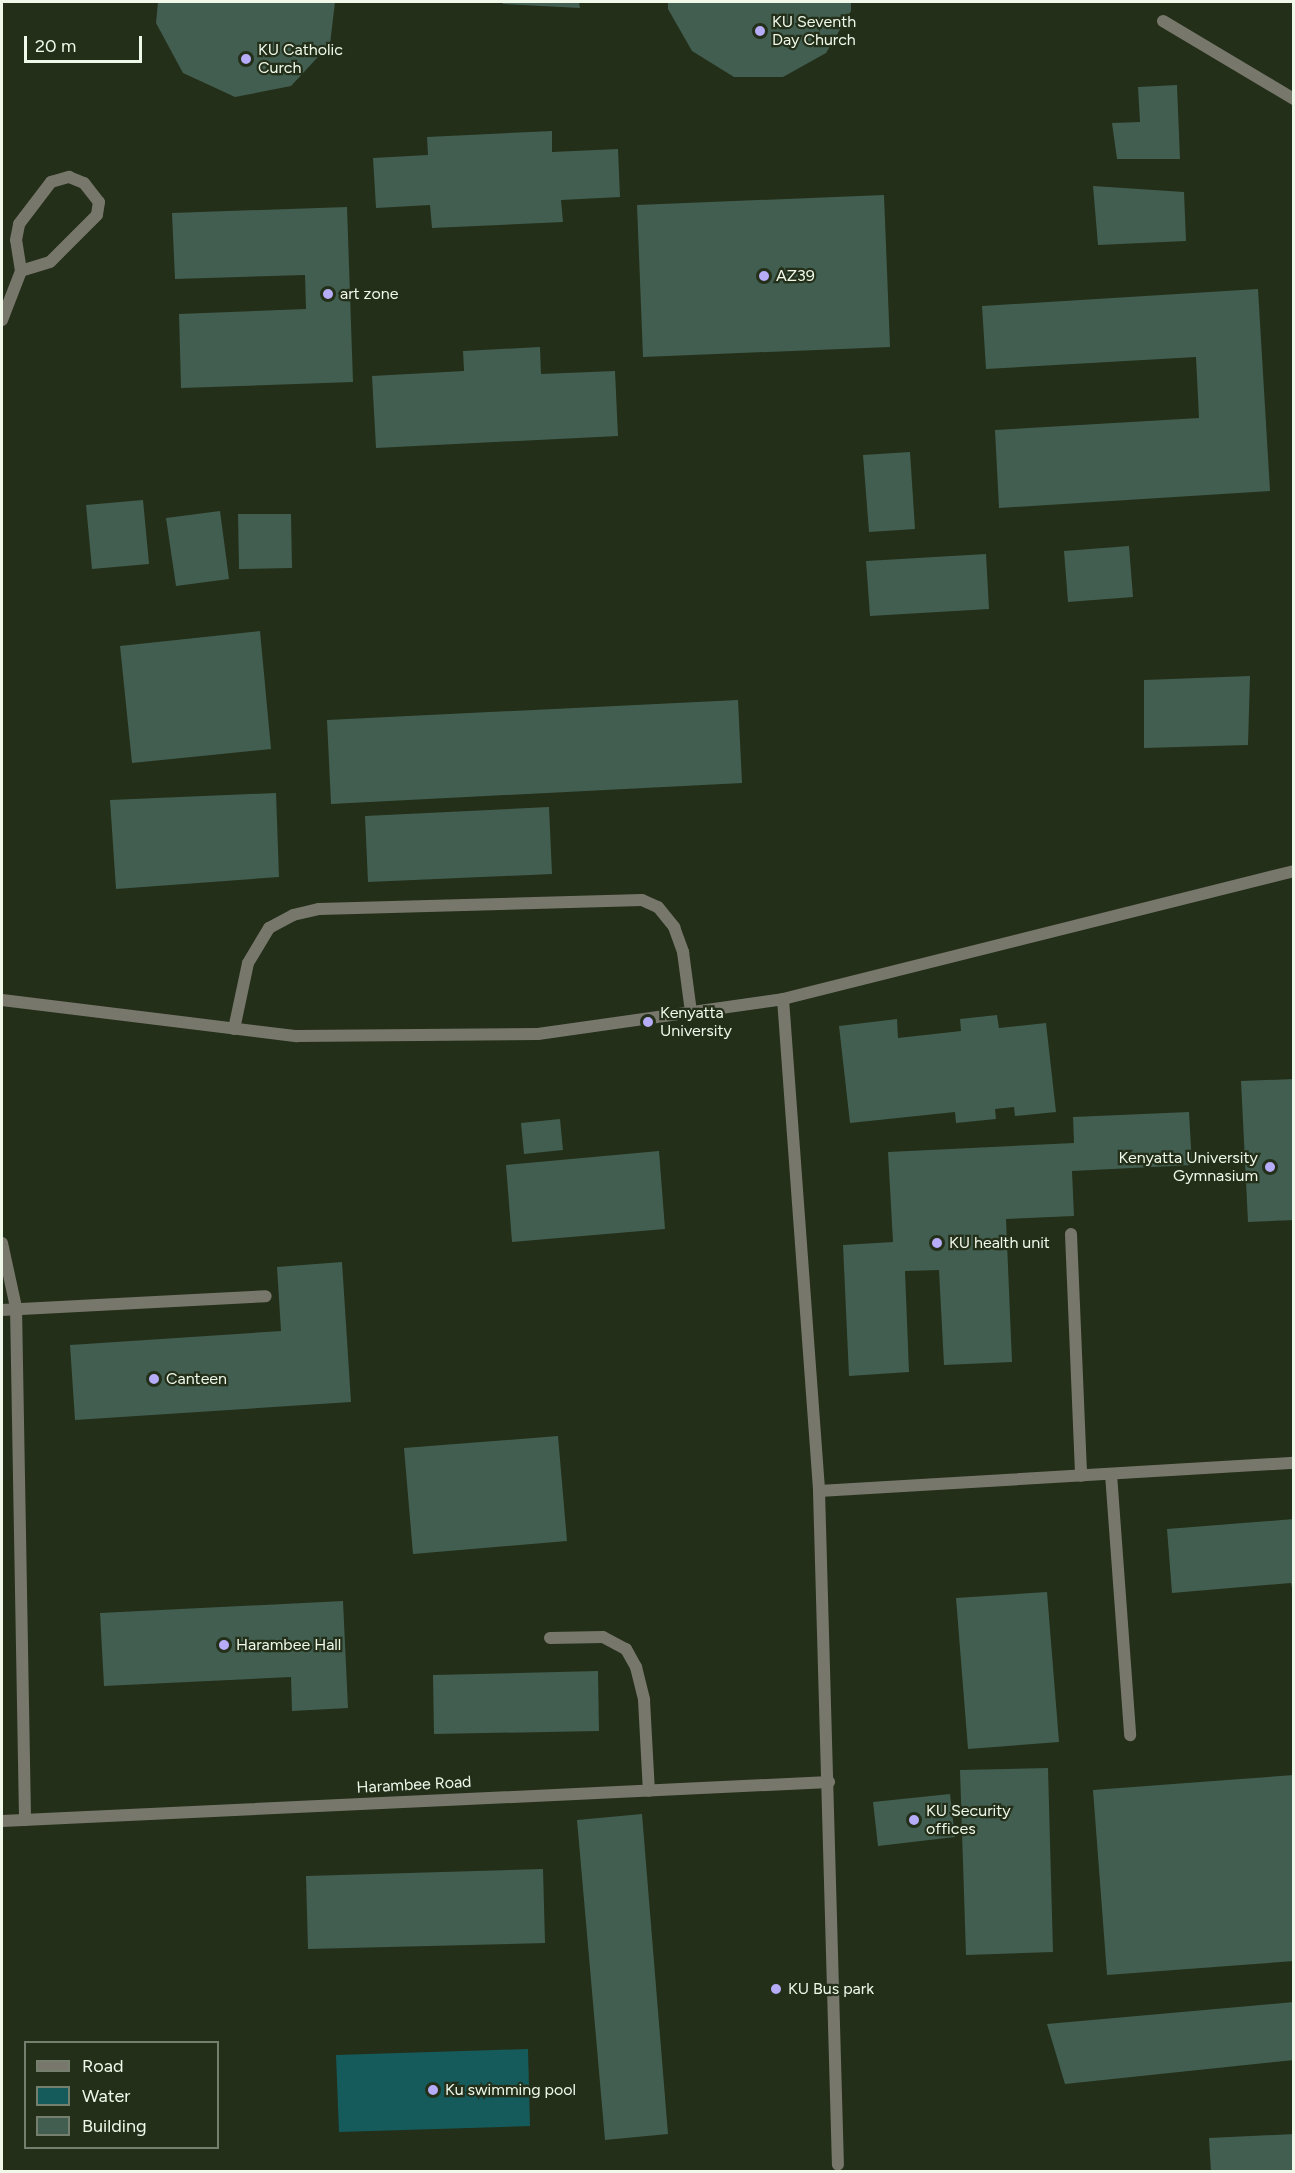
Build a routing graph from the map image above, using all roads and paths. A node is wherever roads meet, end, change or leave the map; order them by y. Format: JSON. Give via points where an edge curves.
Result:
{"nodes":[{"id":1,"x":1164,"y":21,"type":"dead end"},
{"id":2,"x":1293,"y":99,"type":"edge"},
{"id":3,"x":21,"y":271,"type":"junction"},
{"id":4,"x":2,"y":320,"type":"edge"},
{"id":5,"x":1293,"y":871,"type":"edge"},
{"id":6,"x":783,"y":999,"type":"junction"},
{"id":7,"x":2,"y":1000,"type":"edge"},
{"id":8,"x":691,"y":1012,"type":"junction"},
{"id":9,"x":234,"y":1029,"type":"junction"},
{"id":10,"x":1071,"y":1234,"type":"dead end"},
{"id":11,"x":2,"y":1243,"type":"edge"},
{"id":12,"x":266,"y":1296,"type":"dead end"},
{"id":13,"x":16,"y":1307,"type":"junction"},
{"id":14,"x":2,"y":1310,"type":"edge"},
{"id":15,"x":1293,"y":1463,"type":"edge"},
{"id":16,"x":1111,"y":1474,"type":"junction"},
{"id":17,"x":1081,"y":1476,"type":"junction"},
{"id":18,"x":819,"y":1491,"type":"junction"},
{"id":19,"x":549,"y":1638,"type":"dead end"},
{"id":20,"x":1130,"y":1735,"type":"dead end"},
{"id":21,"x":829,"y":1782,"type":"junction"},
{"id":22,"x":649,"y":1791,"type":"junction"},
{"id":23,"x":25,"y":1820,"type":"junction"},
{"id":24,"x":2,"y":1821,"type":"edge"},
{"id":25,"x":838,"y":2165,"type":"dead end"}],
"edges":[{"from":1,"to":2,"type":"street"},
{"from":3,"to":3,"type":"street","via":[[16,240],[19,224],[51,182],[69,177],[84,183],[99,202],[97,215],[50,262]]},
{"from":3,"to":4,"type":"street"},
{"from":5,"to":6,"type":"street"},
{"from":6,"to":8,"type":"street"},
{"from":6,"to":18,"type":"street"},
{"from":7,"to":9,"type":"street"},
{"from":8,"to":9,"type":"street","via":[[538,1034],[332,1037]]},
{"from":8,"to":9,"type":"street","via":[[683,952],[674,927],[658,907],[642,900],[331,909],[293,915],[269,928],[248,963]]},
{"from":10,"to":17,"type":"street"},
{"from":11,"to":13,"type":"street"},
{"from":12,"to":13,"type":"street"},
{"from":13,"to":14,"type":"street"},
{"from":13,"to":23,"type":"street"},
{"from":15,"to":16,"type":"street"},
{"from":16,"to":17,"type":"street"},
{"from":16,"to":20,"type":"street"},
{"from":17,"to":18,"type":"street"},
{"from":18,"to":21,"type":"street"},
{"from":19,"to":22,"type":"street","via":[[603,1637],[626,1649],[636,1667],[644,1700]]},
{"from":21,"to":22,"type":"street","name":"Harambee Road"},
{"from":21,"to":25,"type":"street"},
{"from":22,"to":23,"type":"street","name":"Harambee Road"},
{"from":23,"to":24,"type":"street","name":"Harambee Road"}]}
